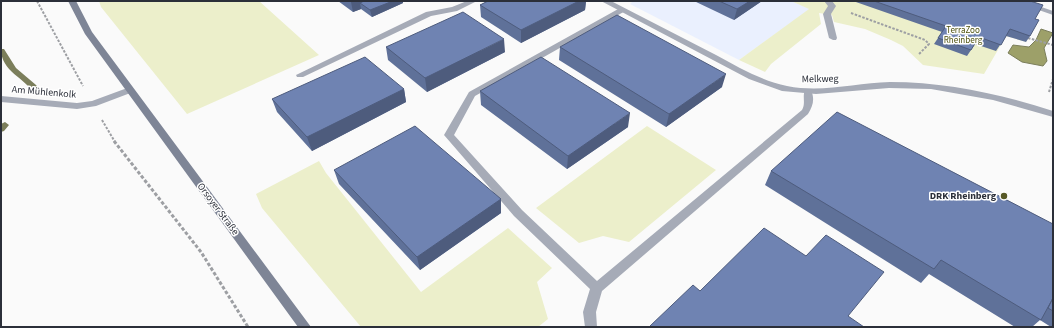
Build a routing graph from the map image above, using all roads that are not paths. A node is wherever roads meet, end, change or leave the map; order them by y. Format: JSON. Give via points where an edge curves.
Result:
{"nodes":[{"id":1,"x":72,"y":1,"type":"edge"},
{"id":2,"x":473,"y":1,"type":"edge"},
{"id":3,"x":605,"y":1,"type":"edge"},
{"id":4,"x":1017,"y":1,"type":"edge"},
{"id":5,"x":830,"y":4,"type":"edge"},
{"id":6,"x":623,"y":10,"type":"junction"},
{"id":7,"x":1053,"y":13,"type":"edge"},
{"id":8,"x":833,"y":38,"type":"dead end"},
{"id":9,"x":300,"y":75,"type":"dead end"},
{"id":10,"x":130,"y":90,"type":"junction"},
{"id":11,"x":808,"y":92,"type":"junction"},
{"id":12,"x":1,"y":99,"type":"edge"},
{"id":13,"x":1053,"y":114,"type":"edge"},
{"id":14,"x":597,"y":288,"type":"junction"},
{"id":15,"x":305,"y":327,"type":"edge"},
{"id":16,"x":591,"y":327,"type":"edge"}],
"edges":[{"from":1,"to":10,"type":"main road","name":"Orsoyer Straße","via":[[88,32]]},
{"from":2,"to":9,"type":"street","via":[[454,9],[429,14]]},
{"from":3,"to":6,"type":"street","name":"Melkweg"},
{"from":4,"to":7,"type":"street"},
{"from":5,"to":8,"type":"street","via":[[827,14]]},
{"from":6,"to":11,"type":"street","name":"Melkweg","via":[[752,77],[773,86]]},
{"from":6,"to":14,"type":"street","via":[[472,94],[448,134],[518,213]]},
{"from":10,"to":12,"type":"street","name":"Am Mühlenkolk","via":[[93,104],[77,106]]},
{"from":10,"to":15,"type":"main road","name":"Orsoyer Straße"},
{"from":11,"to":13,"type":"street","name":"Melkweg","via":[[889,85],[931,87],[965,92]]},
{"from":11,"to":14,"type":"street","via":[[809,106],[805,112]]},
{"from":14,"to":16,"type":"street","via":[[590,303]]}]}
